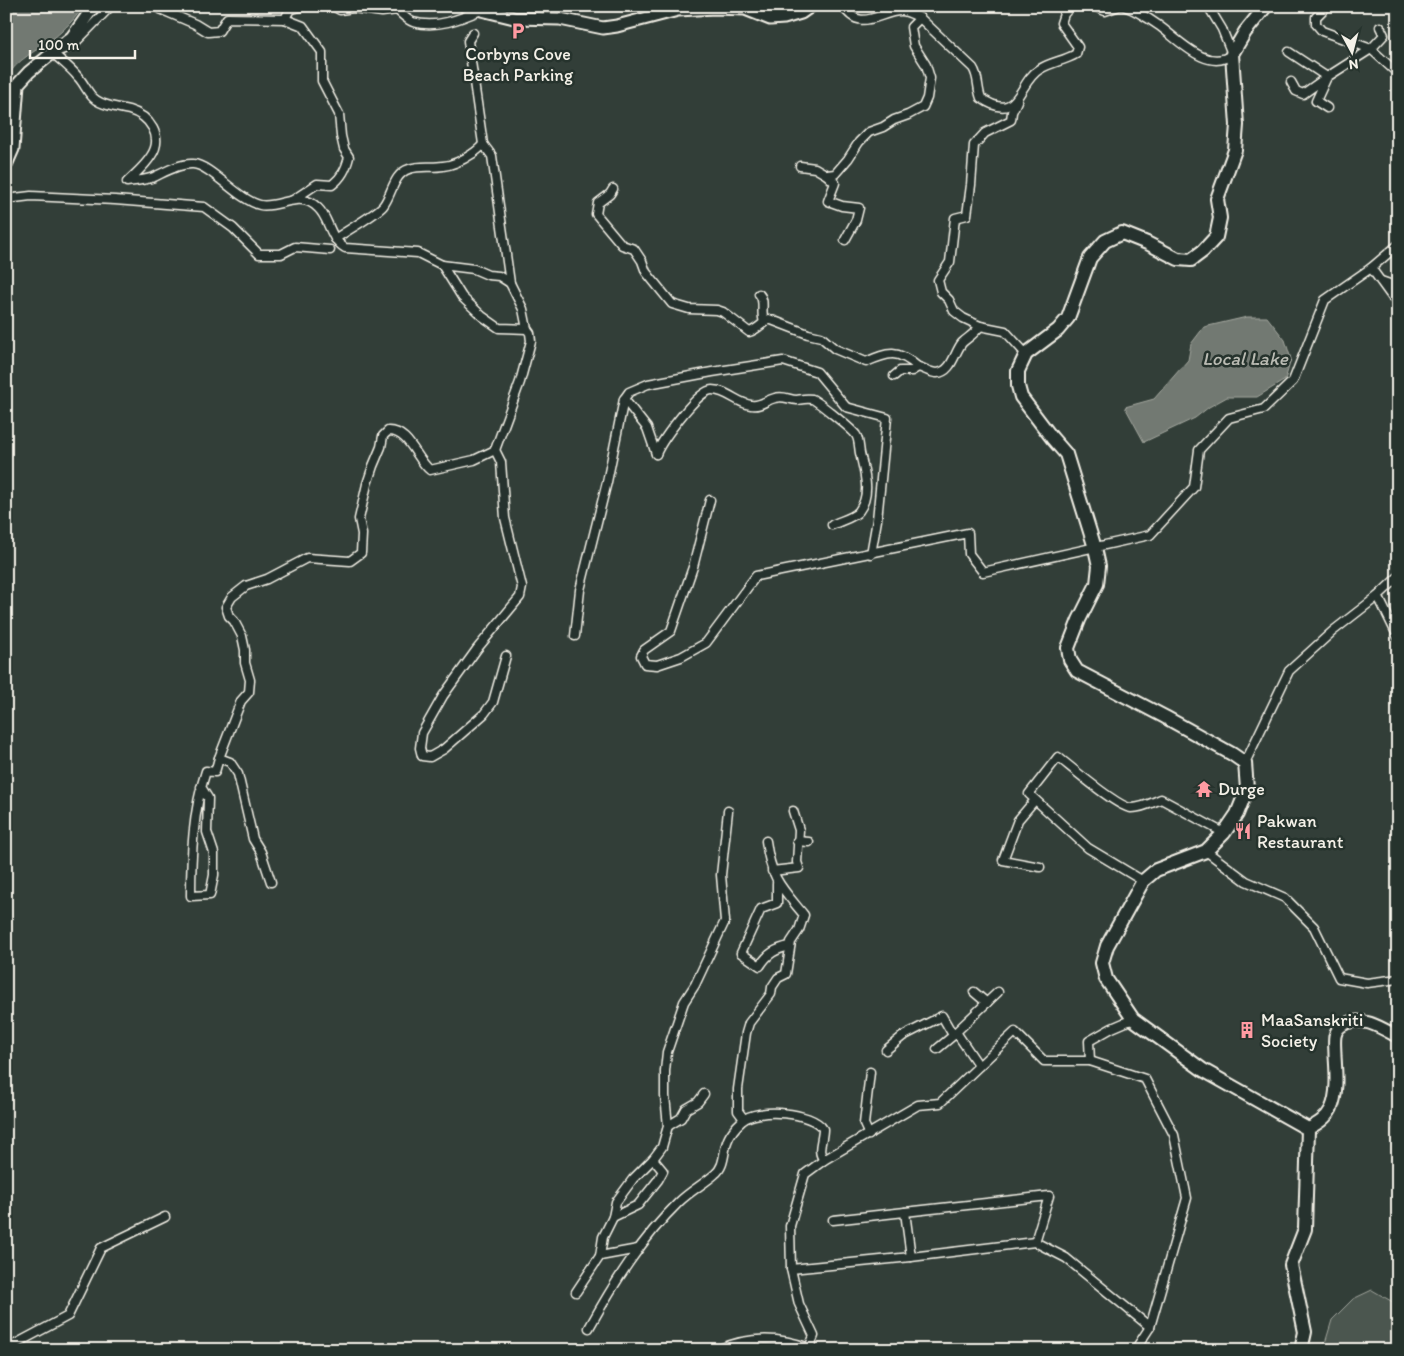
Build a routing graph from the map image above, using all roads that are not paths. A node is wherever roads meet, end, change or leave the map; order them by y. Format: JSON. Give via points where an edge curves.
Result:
{"nodes":[{"id":1,"x":94,"y":6,"type":"edge"},
{"id":2,"x":111,"y":6,"type":"edge"},
{"id":3,"x":153,"y":6,"type":"edge"},
{"id":4,"x":305,"y":6,"type":"edge"},
{"id":5,"x":334,"y":6,"type":"edge"},
{"id":6,"x":465,"y":6,"type":"edge"},
{"id":7,"x":811,"y":6,"type":"edge"},
{"id":8,"x":843,"y":6,"type":"edge"},
{"id":9,"x":1071,"y":6,"type":"edge"},
{"id":10,"x":1093,"y":6,"type":"edge"},
{"id":11,"x":1119,"y":6,"type":"edge"},
{"id":12,"x":1124,"y":6,"type":"edge"},
{"id":13,"x":1208,"y":6,"type":"edge"},
{"id":14,"x":1266,"y":6,"type":"edge"},
{"id":15,"x":1327,"y":6,"type":"edge"},
{"id":16,"x":481,"y":10,"type":"junction"},
{"id":17,"x":920,"y":18,"type":"junction"},
{"id":18,"x":285,"y":19,"type":"junction"},
{"id":19,"x":1380,"y":27,"type":"dead end"},
{"id":20,"x":473,"y":33,"type":"dead end"},
{"id":21,"x":1371,"y":49,"type":"junction"},
{"id":22,"x":1289,"y":52,"type":"dead end"},
{"id":23,"x":53,"y":53,"type":"junction"},
{"id":24,"x":1232,"y":54,"type":"junction"},
{"id":25,"x":1395,"y":71,"type":"dead end"},
{"id":26,"x":1327,"y":77,"type":"junction"},
{"id":27,"x":1291,"y":82,"type":"dead end"},
{"id":28,"x":1018,"y":99,"type":"junction"},
{"id":29,"x":1327,"y":108,"type":"dead end"},
{"id":30,"x":483,"y":144,"type":"junction"},
{"id":31,"x":6,"y":165,"type":"edge"},
{"id":32,"x":800,"y":166,"type":"dead end"},
{"id":33,"x":827,"y":174,"type":"junction"},
{"id":34,"x":613,"y":189,"type":"dead end"},
{"id":35,"x":6,"y":199,"type":"edge"},
{"id":36,"x":293,"y":200,"type":"junction"},
{"id":37,"x":335,"y":239,"type":"junction"},
{"id":38,"x":845,"y":240,"type":"dead end"},
{"id":39,"x":1398,"y":245,"type":"edge"},
{"id":40,"x":330,"y":250,"type":"dead end"},
{"id":41,"x":442,"y":265,"type":"junction"},
{"id":42,"x":1371,"y":268,"type":"junction"},
{"id":43,"x":1381,"y":281,"type":"junction"},
{"id":44,"x":510,"y":283,"type":"junction"},
{"id":45,"x":1398,"y":287,"type":"edge"},
{"id":46,"x":759,"y":294,"type":"dead end"},
{"id":47,"x":1398,"y":301,"type":"edge"},
{"id":48,"x":764,"y":322,"type":"junction"},
{"id":49,"x":980,"y":326,"type":"junction"},
{"id":50,"x":527,"y":329,"type":"junction"},
{"id":51,"x":1026,"y":354,"type":"junction"},
{"id":52,"x":918,"y":367,"type":"junction"},
{"id":53,"x":894,"y":376,"type":"dead end"},
{"id":54,"x":624,"y":399,"type":"junction"},
{"id":55,"x":495,"y":450,"type":"junction"},
{"id":56,"x":710,"y":500,"type":"dead end"},
{"id":57,"x":832,"y":524,"type":"dead end"},
{"id":58,"x":1095,"y":548,"type":"junction"},
{"id":59,"x":871,"y":554,"type":"junction"},
{"id":60,"x":1398,"y":577,"type":"edge"},
{"id":61,"x":1378,"y":596,"type":"junction"},
{"id":62,"x":575,"y":636,"type":"dead end"},
{"id":63,"x":1398,"y":637,"type":"edge"},
{"id":64,"x":506,"y":656,"type":"dead end"},
{"id":65,"x":219,"y":758,"type":"junction"},
{"id":66,"x":1244,"y":763,"type":"junction"},
{"id":67,"x":201,"y":787,"type":"junction"},
{"id":68,"x":1035,"y":800,"type":"junction"},
{"id":69,"x":728,"y":811,"type":"dead end"},
{"id":70,"x":794,"y":812,"type":"dead end"},
{"id":71,"x":1224,"y":833,"type":"junction"},
{"id":72,"x":797,"y":841,"type":"junction"},
{"id":73,"x":766,"y":842,"type":"dead end"},
{"id":74,"x":809,"y":842,"type":"dead end"},
{"id":75,"x":1206,"y":851,"type":"junction"},
{"id":76,"x":1040,"y":867,"type":"dead end"},
{"id":77,"x":772,"y":871,"type":"junction"},
{"id":78,"x":1143,"y":881,"type":"junction"},
{"id":79,"x":271,"y":882,"type":"dead end"},
{"id":80,"x":777,"y":883,"type":"junction"},
{"id":81,"x":790,"y":946,"type":"junction"},
{"id":82,"x":1398,"y":979,"type":"edge"},
{"id":83,"x":974,"y":992,"type":"dead end"},
{"id":84,"x":998,"y":992,"type":"dead end"},
{"id":85,"x":987,"y":1003,"type":"junction"},
{"id":86,"x":1133,"y":1019,"type":"junction"},
{"id":87,"x":1383,"y":1028,"type":"junction"},
{"id":88,"x":1398,"y":1028,"type":"edge"},
{"id":89,"x":955,"y":1034,"type":"junction"},
{"id":90,"x":1398,"y":1036,"type":"edge"},
{"id":91,"x":937,"y":1049,"type":"dead end"},
{"id":92,"x":886,"y":1050,"type":"dead end"},
{"id":93,"x":1090,"y":1061,"type":"junction"},
{"id":94,"x":979,"y":1066,"type":"junction"},
{"id":95,"x":870,"y":1072,"type":"dead end"},
{"id":96,"x":704,"y":1094,"type":"dead end"},
{"id":97,"x":744,"y":1119,"type":"junction"},
{"id":98,"x":668,"y":1126,"type":"junction"},
{"id":99,"x":1308,"y":1129,"type":"junction"},
{"id":100,"x":869,"y":1134,"type":"junction"},
{"id":101,"x":653,"y":1160,"type":"junction"},
{"id":102,"x":824,"y":1160,"type":"junction"},
{"id":103,"x":905,"y":1212,"type":"junction"},
{"id":104,"x":165,"y":1217,"type":"dead end"},
{"id":105,"x":613,"y":1218,"type":"junction"},
{"id":106,"x":833,"y":1220,"type":"dead end"},
{"id":107,"x":1036,"y":1242,"type":"junction"},
{"id":108,"x":638,"y":1249,"type":"junction"},
{"id":109,"x":600,"y":1256,"type":"junction"},
{"id":110,"x":911,"y":1257,"type":"junction"},
{"id":111,"x":791,"y":1268,"type":"junction"},
{"id":112,"x":576,"y":1292,"type":"dead end"},
{"id":113,"x":1150,"y":1326,"type":"junction"},
{"id":114,"x":588,"y":1328,"type":"dead end"},
{"id":115,"x":796,"y":1347,"type":"edge"},
{"id":116,"x":6,"y":1349,"type":"edge"},
{"id":117,"x":810,"y":1349,"type":"edge"},
{"id":118,"x":717,"y":1350,"type":"edge"},
{"id":119,"x":1135,"y":1350,"type":"edge"},
{"id":120,"x":1301,"y":1350,"type":"edge"}],
"edges":[{"from":1,"to":23,"type":"main road","via":[[72,37]]},
{"from":2,"to":23,"type":"street","via":[[72,46]]},
{"from":3,"to":18,"type":"street","via":[[208,32],[218,31],[227,18]]},
{"from":4,"to":18,"type":"street","via":[[290,9]]},
{"from":5,"to":16,"type":"street","via":[[340,10],[397,10],[412,22],[435,24]]},
{"from":6,"to":16,"type":"main road"},
{"from":7,"to":16,"type":"main road","via":[[801,13],[770,19],[746,9],[678,10],[603,28],[560,19],[514,18]]},
{"from":8,"to":17,"type":"street","via":[[847,13],[862,19],[872,20],[902,11]]},
{"from":9,"to":28,"type":"street","via":[[1061,23],[1078,47],[1076,54],[1038,69],[1030,76]]},
{"from":10,"to":11,"type":"street","via":[[1105,11]]},
{"from":12,"to":24,"type":"street","via":[[1206,58],[1219,60]]},
{"from":13,"to":24,"type":"street"},
{"from":14,"to":24,"type":"main road"},
{"from":15,"to":21,"type":"street","via":[[1316,17],[1316,24],[1322,32]]},
{"from":17,"to":28,"type":"street","via":[[973,68],[981,98],[994,105],[1011,104]]},
{"from":17,"to":33,"type":"street","via":[[911,27],[914,46],[930,78],[923,107],[869,132],[835,174]]},
{"from":18,"to":36,"type":"street","via":[[303,26],[322,52],[322,81],[339,114],[341,136],[349,157],[339,180],[332,185],[317,184]]},
{"from":19,"to":21,"type":"street","via":[[1384,35]]},
{"from":20,"to":30,"type":"street","via":[[468,41]]},
{"from":21,"to":25,"type":"street"},
{"from":21,"to":26,"type":"street"},
{"from":22,"to":26,"type":"street"},
{"from":23,"to":31,"type":"main road","via":[[18,84],[13,149]]},
{"from":23,"to":36,"type":"street","via":[[78,76],[91,97],[102,104],[131,110],[145,117],[153,127],[156,142],[152,155],[127,182],[152,178],[190,163],[199,164],[252,202],[262,205]]},
{"from":24,"to":51,"type":"main road","via":[[1237,125],[1235,150],[1218,198],[1220,218],[1216,237],[1191,260],[1178,259],[1122,233],[1105,241],[1090,258],[1068,318],[1058,330]]},
{"from":26,"to":27,"type":"street","via":[[1303,94],[1296,91]]},
{"from":26,"to":29,"type":"street","via":[[1316,101]]},
{"from":28,"to":49,"type":"street","via":[[1011,120],[985,133],[974,145],[967,215],[955,218],[950,262],[938,280],[941,292],[954,311]]},
{"from":30,"to":37,"type":"street","via":[[462,161],[407,169],[393,186],[382,208]]},
{"from":30,"to":44,"type":"street","via":[[492,156]]},
{"from":32,"to":33,"type":"street"},
{"from":33,"to":38,"type":"street","via":[[835,182],[828,201],[858,208],[856,220]]},
{"from":34,"to":48,"type":"street","via":[[598,203],[596,214],[622,245],[634,249],[668,302],[689,309],[723,312],[749,332]]},
{"from":35,"to":40,"type":"street","via":[[30,196],[204,207],[233,228],[260,254],[281,254],[295,247]]},
{"from":36,"to":37,"type":"street","via":[[308,200],[319,208]]},
{"from":37,"to":41,"type":"street","via":[[345,248],[418,253]]},
{"from":39,"to":42,"type":"street"},
{"from":41,"to":44,"type":"street","via":[[474,269],[499,276]]},
{"from":41,"to":50,"type":"street","via":[[462,297],[482,316],[499,328]]},
{"from":42,"to":43,"type":"street"},
{"from":42,"to":58,"type":"street","via":[[1326,300],[1293,381],[1264,409],[1229,418],[1199,450],[1194,487],[1150,535]]},
{"from":43,"to":45,"type":"street"},
{"from":43,"to":47,"type":"street"},
{"from":44,"to":50,"type":"street","via":[[523,309]]},
{"from":46,"to":48,"type":"street","via":[[762,296]]},
{"from":48,"to":52,"type":"street","via":[[769,319],[821,337],[835,349],[866,362],[893,353],[904,356]]},
{"from":49,"to":51,"type":"street","via":[[1005,330]]},
{"from":49,"to":52,"type":"street","via":[[963,342],[944,372],[935,373]]},
{"from":50,"to":55,"type":"street","via":[[531,340],[520,382]]},
{"from":51,"to":58,"type":"main road","via":[[1018,371],[1021,398],[1066,454]]},
{"from":52,"to":53,"type":"street","via":[[912,372],[900,371]]},
{"from":54,"to":57,"type":"street","via":[[647,428],[656,454],[694,402],[710,390],[721,391],[752,406],[783,396],[814,400],[856,435],[867,485],[858,513]]},
{"from":54,"to":59,"type":"street","via":[[629,392],[648,384],[783,361],[817,372],[846,407],[887,418]]},
{"from":54,"to":62,"type":"street","via":[[580,590]]},
{"from":55,"to":64,"type":"street","via":[[501,462],[505,518],[522,588],[520,597],[443,696],[422,733],[422,756],[430,757],[444,749],[484,714],[494,702]]},
{"from":55,"to":65,"type":"street","via":[[474,460],[430,470],[404,438],[394,431],[388,432],[383,436],[367,484],[360,519],[361,553],[350,561],[306,558],[267,579],[246,586],[232,597],[226,608],[242,636],[250,680],[249,692],[241,701]]},
{"from":56,"to":59,"type":"street","via":[[693,567],[671,631],[644,650],[641,656],[645,664],[657,665],[682,657],[706,642],[756,576]]},
{"from":58,"to":59,"type":"street","via":[[983,572],[969,554],[968,533]]},
{"from":58,"to":66,"type":"main road","via":[[1099,566],[1097,584],[1068,648],[1070,660],[1078,671]]},
{"from":60,"to":61,"type":"street"},
{"from":61,"to":63,"type":"street"},
{"from":61,"to":66,"type":"street","via":[[1290,671]]},
{"from":65,"to":67,"type":"street","via":[[216,772],[206,771]]},
{"from":65,"to":79,"type":"street","via":[[230,762],[238,774],[253,839]]},
{"from":66,"to":71,"type":"main road","via":[[1247,789],[1237,814]]},
{"from":67,"to":67,"type":"street","via":[[192,858],[191,896],[210,895],[214,876],[214,853],[207,832],[208,798]]},
{"from":68,"to":71,"type":"street","via":[[1029,794],[1058,757],[1130,808],[1161,799]]},
{"from":68,"to":76,"type":"street","via":[[1018,820],[1003,860]]},
{"from":68,"to":78,"type":"street","via":[[1088,848]]},
{"from":69,"to":98,"type":"street","via":[[722,875],[725,921],[684,1002],[667,1052],[665,1096]]},
{"from":70,"to":72,"type":"street","via":[[799,830]]},
{"from":71,"to":75,"type":"main road"},
{"from":72,"to":74,"type":"street"},
{"from":72,"to":77,"type":"street","via":[[799,868]]},
{"from":73,"to":77,"type":"street"},
{"from":75,"to":78,"type":"main road","via":[[1156,870]]},
{"from":75,"to":82,"type":"street","via":[[1246,881],[1285,898],[1314,927],[1339,978],[1367,983]]},
{"from":77,"to":80,"type":"street"},
{"from":78,"to":86,"type":"main road","via":[[1107,946],[1102,963],[1106,979]]},
{"from":80,"to":81,"type":"street","via":[[804,915]]},
{"from":80,"to":81,"type":"street","via":[[777,903],[762,908],[741,953],[760,966],[766,956]]},
{"from":81,"to":97,"type":"street","via":[[786,974],[778,978],[746,1033],[738,1089],[738,1111]]},
{"from":83,"to":85,"type":"street"},
{"from":84,"to":85,"type":"street"},
{"from":85,"to":89,"type":"street"},
{"from":86,"to":93,"type":"street","via":[[1088,1041]]},
{"from":86,"to":99,"type":"main road","via":[[1203,1070]]},
{"from":87,"to":88,"type":"street"},
{"from":87,"to":90,"type":"main road"},
{"from":87,"to":99,"type":"main road","via":[[1355,1020],[1337,1031],[1333,1101],[1326,1117]]},
{"from":89,"to":91,"type":"street"},
{"from":89,"to":92,"type":"street","via":[[942,1016],[903,1036]]},
{"from":89,"to":94,"type":"street"},
{"from":93,"to":94,"type":"street","via":[[1044,1061],[1015,1032]]},
{"from":93,"to":113,"type":"street","via":[[1145,1079],[1174,1136],[1187,1198]]},
{"from":94,"to":100,"type":"street","via":[[940,1103],[918,1106]]},
{"from":95,"to":100,"type":"street","via":[[864,1124]]},
{"from":96,"to":98,"type":"street","via":[[686,1109],[681,1118]]},
{"from":97,"to":102,"type":"street","via":[[776,1112],[811,1119],[823,1129],[819,1149]]},
{"from":97,"to":108,"type":"street","via":[[727,1141],[724,1158],[716,1173],[679,1202]]},
{"from":98,"to":101,"type":"street","via":[[662,1147]]},
{"from":99,"to":120,"type":"main road","via":[[1305,1229],[1291,1265],[1305,1332]]},
{"from":100,"to":102,"type":"street"},
{"from":101,"to":105,"type":"street","via":[[633,1178],[616,1202]]},
{"from":101,"to":105,"type":"street","via":[[662,1171],[658,1180],[638,1204]]},
{"from":102,"to":111,"type":"street","via":[[804,1174],[790,1226]]},
{"from":103,"to":106,"type":"street"},
{"from":103,"to":107,"type":"street","via":[[1049,1196]]},
{"from":103,"to":110,"type":"street"},
{"from":104,"to":116,"type":"street","via":[[102,1248],[68,1316]]},
{"from":105,"to":109,"type":"street","via":[[603,1237]]},
{"from":107,"to":110,"type":"street"},
{"from":107,"to":113,"type":"street","via":[[1066,1258]]},
{"from":108,"to":109,"type":"street"},
{"from":108,"to":114,"type":"street"},
{"from":109,"to":112,"type":"street"},
{"from":110,"to":111,"type":"street"},
{"from":111,"to":117,"type":"street","via":[[799,1304],[814,1336]]},
{"from":113,"to":119,"type":"street"},
{"from":115,"to":117,"type":"street"},
{"from":115,"to":118,"type":"street","via":[[783,1340],[764,1339],[735,1342]]}]}
